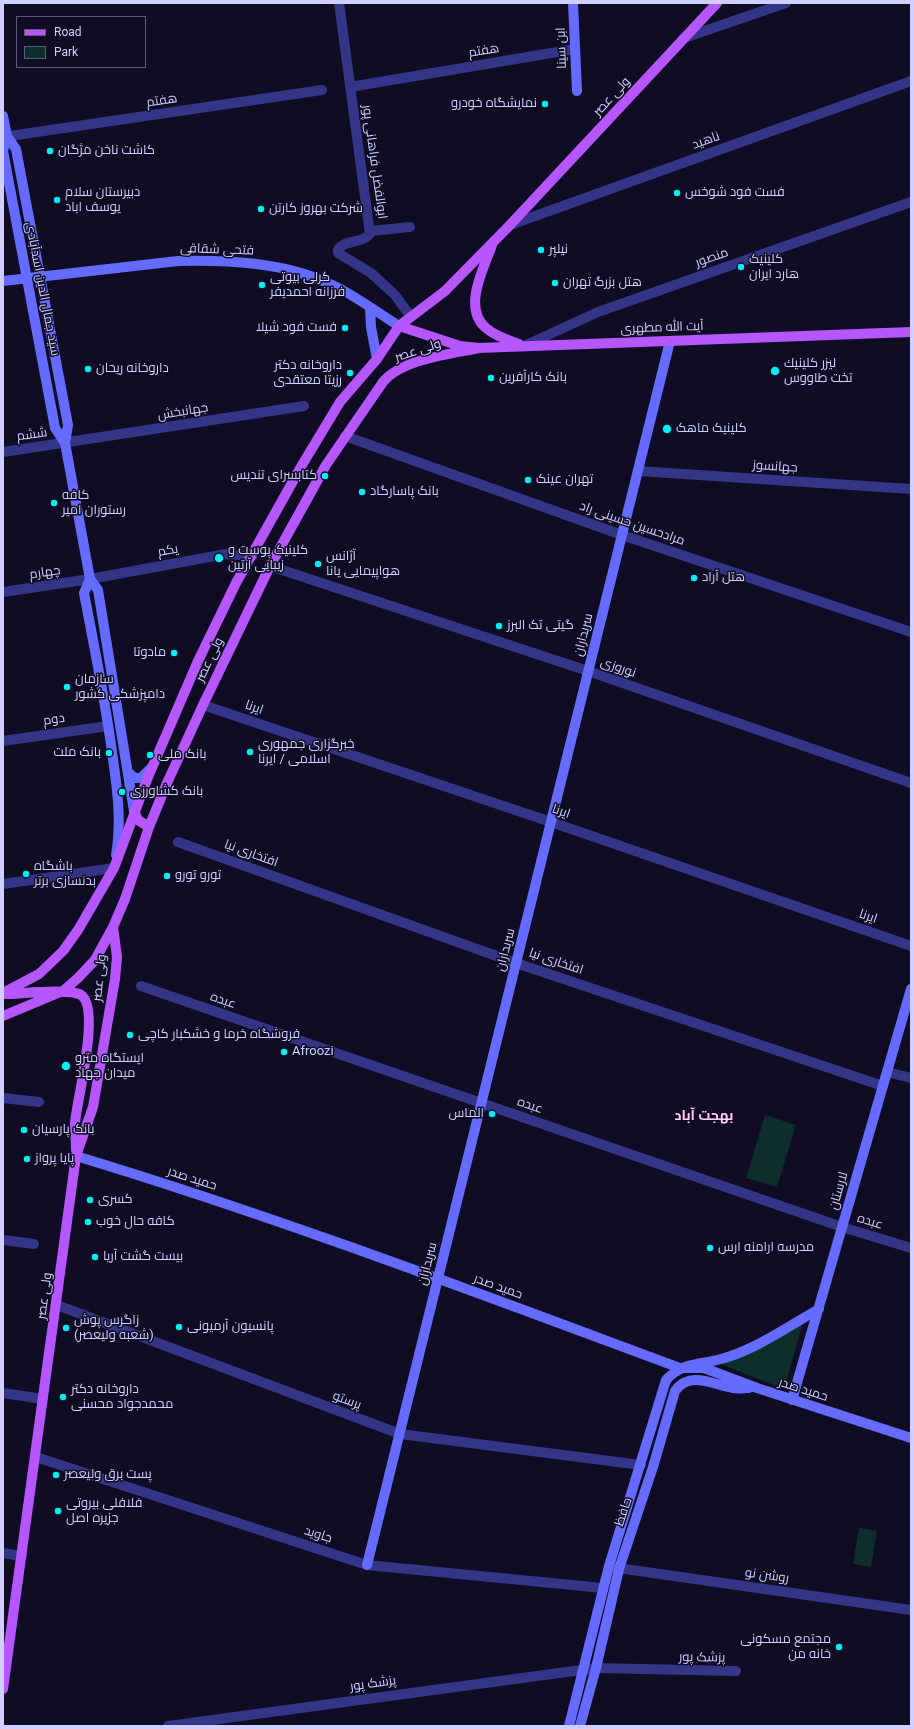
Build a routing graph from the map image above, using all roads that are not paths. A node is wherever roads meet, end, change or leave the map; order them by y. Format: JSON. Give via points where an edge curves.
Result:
{"nodes":[{"id":1,"x":339,"y":3,"type":"edge"},
{"id":2,"x":573,"y":3,"type":"edge"},
{"id":3,"x":717,"y":3,"type":"edge"},
{"id":4,"x":786,"y":3,"type":"edge"},
{"id":5,"x":684,"y":38,"type":"junction"},
{"id":6,"x":575,"y":49,"type":"junction"},
{"id":7,"x":911,"y":81,"type":"edge"},
{"id":8,"x":350,"y":87,"type":"junction"},
{"id":9,"x":322,"y":90,"type":"dead end"},
{"id":10,"x":577,"y":91,"type":"dead end"},
{"id":11,"x":3,"y":116,"type":"edge"},
{"id":12,"x":5,"y":137,"type":"edge"},
{"id":13,"x":911,"y":202,"type":"edge"},
{"id":14,"x":510,"y":225,"type":"junction"},
{"id":15,"x":410,"y":227,"type":"dead end"},
{"id":16,"x":370,"y":231,"type":"junction"},
{"id":17,"x":493,"y":242,"type":"junction"},
{"id":18,"x":41,"y":275,"type":"junction"},
{"id":19,"x":27,"y":277,"type":"junction"},
{"id":20,"x":3,"y":281,"type":"edge"},
{"id":21,"x":370,"y":308,"type":"junction"},
{"id":22,"x":411,"y":317,"type":"junction"},
{"id":23,"x":399,"y":326,"type":"junction"},
{"id":24,"x":416,"y":331,"type":"junction"},
{"id":25,"x":911,"y":332,"type":"edge"},
{"id":26,"x":670,"y":341,"type":"junction"},
{"id":27,"x":524,"y":346,"type":"junction"},
{"id":28,"x":479,"y":348,"type":"junction"},
{"id":29,"x":377,"y":359,"type":"junction"},
{"id":30,"x":304,"y":406,"type":"dead end"},
{"id":31,"x":346,"y":436,"type":"junction"},
{"id":32,"x":65,"y":443,"type":"junction"},
{"id":33,"x":3,"y":452,"type":"edge"},
{"id":34,"x":638,"y":471,"type":"junction"},
{"id":35,"x":911,"y":489,"type":"edge"},
{"id":36,"x":622,"y":536,"type":"junction"},
{"id":37,"x":252,"y":556,"type":"junction"},
{"id":38,"x":270,"y":566,"type":"junction"},
{"id":39,"x":90,"y":579,"type":"junction"},
{"id":40,"x":3,"y":592,"type":"edge"},
{"id":41,"x":911,"y":632,"type":"edge"},
{"id":42,"x":588,"y":671,"type":"junction"},
{"id":43,"x":202,"y":705,"type":"junction"},
{"id":44,"x":108,"y":726,"type":"junction"},
{"id":45,"x":3,"y":741,"type":"edge"},
{"id":46,"x":154,"y":765,"type":"junction"},
{"id":47,"x":129,"y":773,"type":"junction"},
{"id":48,"x":911,"y":783,"type":"edge"},
{"id":49,"x":134,"y":811,"type":"junction"},
{"id":50,"x":551,"y":822,"type":"junction"},
{"id":51,"x":149,"y":827,"type":"junction"},
{"id":52,"x":178,"y":842,"type":"dead end"},
{"id":53,"x":114,"y":868,"type":"junction"},
{"id":54,"x":3,"y":884,"type":"edge"},
{"id":55,"x":113,"y":927,"type":"junction"},
{"id":56,"x":911,"y":946,"type":"edge"},
{"id":57,"x":516,"y":962,"type":"junction"},
{"id":58,"x":141,"y":986,"type":"dead end"},
{"id":59,"x":62,"y":991,"type":"junction"},
{"id":60,"x":3,"y":994,"type":"edge"},
{"id":61,"x":910,"y":994,"type":"edge"},
{"id":62,"x":3,"y":1016,"type":"edge"},
{"id":63,"x":887,"y":1072,"type":"junction"},
{"id":64,"x":911,"y":1078,"type":"edge"},
{"id":65,"x":883,"y":1086,"type":"junction"},
{"id":66,"x":3,"y":1098,"type":"edge"},
{"id":67,"x":39,"y":1102,"type":"dead end"},
{"id":68,"x":481,"y":1104,"type":"junction"},
{"id":69,"x":76,"y":1156,"type":"junction"},
{"id":70,"x":842,"y":1227,"type":"junction"},
{"id":71,"x":3,"y":1240,"type":"edge"},
{"id":72,"x":34,"y":1244,"type":"dead end"},
{"id":73,"x":911,"y":1248,"type":"edge"},
{"id":74,"x":438,"y":1278,"type":"junction"},
{"id":75,"x":57,"y":1305,"type":"junction"},
{"id":76,"x":819,"y":1309,"type":"junction"},
{"id":77,"x":680,"y":1368,"type":"junction"},
{"id":78,"x":757,"y":1388,"type":"junction"},
{"id":79,"x":3,"y":1393,"type":"edge"},
{"id":80,"x":43,"y":1399,"type":"junction"},
{"id":81,"x":792,"y":1400,"type":"junction"},
{"id":82,"x":400,"y":1434,"type":"junction"},
{"id":83,"x":911,"y":1438,"type":"edge"},
{"id":84,"x":36,"y":1457,"type":"junction"},
{"id":85,"x":641,"y":1466,"type":"junction"},
{"id":86,"x":653,"y":1467,"type":"junction"},
{"id":87,"x":3,"y":1553,"type":"edge"},
{"id":88,"x":22,"y":1556,"type":"junction"},
{"id":89,"x":367,"y":1565,"type":"junction"},
{"id":90,"x":614,"y":1568,"type":"junction"},
{"id":91,"x":603,"y":1588,"type":"junction"},
{"id":92,"x":614,"y":1590,"type":"junction"},
{"id":93,"x":911,"y":1610,"type":"edge"},
{"id":94,"x":596,"y":1668,"type":"junction"},
{"id":95,"x":583,"y":1670,"type":"junction"},
{"id":96,"x":736,"y":1671,"type":"dead end"},
{"id":97,"x":3,"y":1689,"type":"edge"},
{"id":98,"x":168,"y":1726,"type":"edge"},
{"id":99,"x":569,"y":1726,"type":"edge"},
{"id":100,"x":580,"y":1726,"type":"edge"}],
"edges":[{"from":1,"to":8,"type":"street","name":"ابوالفضل فراهانی پور"},
{"from":2,"to":6,"type":"main road","name":"ابن سینا"},
{"from":3,"to":5,"type":"main road","name":"ولی عصر"},
{"from":4,"to":5,"type":"street"},
{"from":5,"to":14,"type":"main road","name":"ولی عصر"},
{"from":6,"to":8,"type":"street","name":"هفتم"},
{"from":6,"to":10,"type":"main road","name":"ابن سینا"},
{"from":7,"to":14,"type":"street","name":"ناهید"},
{"from":8,"to":16,"type":"street","name":"ابوالفضل فراهانی پور"},
{"from":9,"to":12,"type":"street","name":"هفتم"},
{"from":11,"to":12,"type":"main road","name":"سید جمال الدین اسدآبادی"},
{"from":12,"to":18,"type":"main road","name":"سید جمال الدین اسدآبادی","via":[[16,149]]},
{"from":12,"to":19,"type":"main road","name":"سید جمال الدین اسدآبادی","via":[[3,151]]},
{"from":13,"to":27,"type":"street","name":"منصور","via":[[598,312]]},
{"from":14,"to":17,"type":"main road","name":"ولی عصر"},
{"from":15,"to":16,"type":"street"},
{"from":16,"to":22,"type":"street","name":"ابوالفضل فراهانی پور","via":[[364,238],[342,244],[338,253],[371,273],[396,295]]},
{"from":17,"to":22,"type":"main road","name":"ولی عصر","via":[[445,291]]},
{"from":17,"to":27,"type":"main road","via":[[476,290],[475,309],[485,327]]},
{"from":18,"to":19,"type":"main road","name":"فتحی شقاقی"},
{"from":18,"to":21,"type":"main road","name":"فتحی شقاقی","via":[[178,261],[228,262],[299,272],[328,282]]},
{"from":18,"to":32,"type":"main road","name":"سید جمال الدین اسدآبادی","via":[[68,425]]},
{"from":19,"to":20,"type":"main road","name":"فتحی شقاقی"},
{"from":19,"to":32,"type":"main road","name":"سید جمال الدین اسدآبادی","via":[[55,428]]},
{"from":21,"to":23,"type":"main road","name":"فتحی شقاقی"},
{"from":21,"to":29,"type":"main road"},
{"from":22,"to":23,"type":"main road","name":"ولی عصر"},
{"from":22,"to":24,"type":"main road"},
{"from":23,"to":24,"type":"main road","name":"فتحی شقاقی"},
{"from":23,"to":29,"type":"main road","name":"ولی عصر"},
{"from":24,"to":28,"type":"main road","name":"آیت الله مطهری","via":[[460,346]]},
{"from":25,"to":26,"type":"main road","name":"آیت الله مطهری"},
{"from":26,"to":27,"type":"main road","name":"آیت الله مطهری"},
{"from":26,"to":34,"type":"main road","name":"سربداران"},
{"from":27,"to":28,"type":"main road","name":"آیت الله مطهری"},
{"from":28,"to":31,"type":"main road","name":"ولی عصر","via":[[428,359],[395,372],[383,382]]},
{"from":29,"to":37,"type":"main road","name":"ولی عصر","via":[[340,402]]},
{"from":30,"to":32,"type":"street","name":"جهانبخش"},
{"from":31,"to":36,"type":"street","name":"مرادحسین حسینی راد"},
{"from":31,"to":38,"type":"main road","name":"ولی عصر","via":[[317,480]]},
{"from":32,"to":33,"type":"street","name":"ششم"},
{"from":32,"to":39,"type":"main road","name":"سید جمال الدین اسدآبادی"},
{"from":34,"to":35,"type":"street","name":"جهانسوز"},
{"from":34,"to":36,"type":"main road","name":"سربداران"},
{"from":36,"to":41,"type":"street","name":"مرادحسین حسینی راد"},
{"from":36,"to":42,"type":"main road","name":"سربداران"},
{"from":37,"to":39,"type":"street","name":"یکم","via":[[226,554]]},
{"from":37,"to":46,"type":"main road","name":"ولی عصر","via":[[198,661]]},
{"from":38,"to":42,"type":"street","name":"نوروزی"},
{"from":38,"to":43,"type":"main road","name":"ولی عصر"},
{"from":39,"to":40,"type":"street","name":"چهارم"},
{"from":39,"to":44,"type":"main road","via":[[84,593]]},
{"from":39,"to":47,"type":"main road","name":"سید جمال الدین اسدآبادی","via":[[98,590]]},
{"from":42,"to":48,"type":"street","name":"نوروزی"},
{"from":42,"to":50,"type":"main road","name":"سربداران"},
{"from":43,"to":50,"type":"street","name":"ايرنا"},
{"from":43,"to":51,"type":"main road","name":"ولی عصر"},
{"from":44,"to":45,"type":"street","name":"دوم"},
{"from":44,"to":53,"type":"main road","via":[[118,803],[119,838]]},
{"from":46,"to":47,"type":"main road","via":[[141,778],[135,778]]},
{"from":46,"to":49,"type":"main road","name":"ولی عصر"},
{"from":47,"to":49,"type":"main road","name":"سید جمال الدین اسدآبادی"},
{"from":49,"to":51,"type":"main road","via":[[138,820]]},
{"from":49,"to":53,"type":"main road","name":"ولی عصر"},
{"from":50,"to":56,"type":"street","name":"ايرنا"},
{"from":50,"to":57,"type":"main road","name":"سربداران"},
{"from":51,"to":55,"type":"main road","name":"ولی عصر"},
{"from":52,"to":57,"type":"street","name":"افتخاری نیا"},
{"from":53,"to":54,"type":"street"},
{"from":53,"to":60,"type":"main road","name":"ولی عصر","via":[[78,930],[63,950],[39,974]]},
{"from":55,"to":59,"type":"main road","via":[[95,960]]},
{"from":55,"to":69,"type":"main road","name":"ولی عصر","via":[[117,957],[115,979],[93,1107]]},
{"from":57,"to":65,"type":"street","name":"افتخاری نیا"},
{"from":57,"to":68,"type":"main road","name":"سربداران"},
{"from":58,"to":68,"type":"street","name":"عبده"},
{"from":59,"to":60,"type":"main road"},
{"from":59,"to":62,"type":"main road"},
{"from":59,"to":69,"type":"main road","via":[[75,992],[85,999],[90,1018],[75,1124]]},
{"from":61,"to":63,"type":"main road","name":"لارستان"},
{"from":63,"to":64,"type":"street"},
{"from":63,"to":65,"type":"main road","name":"لارستان"},
{"from":65,"to":70,"type":"main road","name":"لارستان"},
{"from":66,"to":67,"type":"street"},
{"from":68,"to":70,"type":"street","name":"عبده"},
{"from":68,"to":74,"type":"main road","name":"سربداران"},
{"from":69,"to":74,"type":"main road","name":"حمید صدر","via":[[181,1188]]},
{"from":69,"to":75,"type":"main road","name":"ولی عصر"},
{"from":70,"to":73,"type":"street","name":"عبده"},
{"from":70,"to":76,"type":"main road","name":"لارستان"},
{"from":71,"to":72,"type":"street"},
{"from":74,"to":77,"type":"main road","name":"حمید صدر"},
{"from":74,"to":82,"type":"main road","name":"سربداران"},
{"from":75,"to":80,"type":"main road","name":"ولی عصر"},
{"from":75,"to":82,"type":"street","name":"پرستو"},
{"from":76,"to":77,"type":"main road","via":[[739,1353]]},
{"from":76,"to":81,"type":"main road","name":"لارستان"},
{"from":77,"to":78,"type":"main road","name":"حمید صدر","via":[[700,1367]]},
{"from":77,"to":85,"type":"main road","name":"حافظ","via":[[664,1385]]},
{"from":78,"to":81,"type":"main road","name":"حمید صدر"},
{"from":78,"to":86,"type":"main road","name":"حافظ","via":[[733,1388],[693,1379],[682,1383],[675,1391]]},
{"from":79,"to":80,"type":"street"},
{"from":80,"to":84,"type":"main road","name":"ولی عصر"},
{"from":81,"to":83,"type":"main road","name":"حمید صدر"},
{"from":82,"to":85,"type":"street","name":"پرستو"},
{"from":82,"to":89,"type":"main road","name":"سربداران"},
{"from":84,"to":88,"type":"main road","name":"ولی عصر"},
{"from":84,"to":89,"type":"street","name":"جاوید"},
{"from":85,"to":86,"type":"main road"},
{"from":85,"to":90,"type":"main road","name":"حافظ"},
{"from":86,"to":90,"type":"main road","name":"حافظ"},
{"from":87,"to":88,"type":"street"},
{"from":88,"to":97,"type":"main road","name":"ولی عصر"},
{"from":89,"to":91,"type":"street","name":"جاوید"},
{"from":90,"to":91,"type":"main road","name":"حافظ"},
{"from":90,"to":92,"type":"main road","name":"حافظ"},
{"from":90,"to":93,"type":"street","name":"روشن نو"},
{"from":91,"to":92,"type":"main road"},
{"from":91,"to":95,"type":"main road","name":"حافظ"},
{"from":92,"to":94,"type":"main road","name":"حافظ"},
{"from":94,"to":95,"type":"street","name":"پزشک پور"},
{"from":94,"to":96,"type":"street","name":"پزشک پور"},
{"from":94,"to":100,"type":"main road","name":"حافظ"},
{"from":95,"to":98,"type":"street","name":"پزشک پور"},
{"from":95,"to":99,"type":"main road","name":"حافظ"}]}
